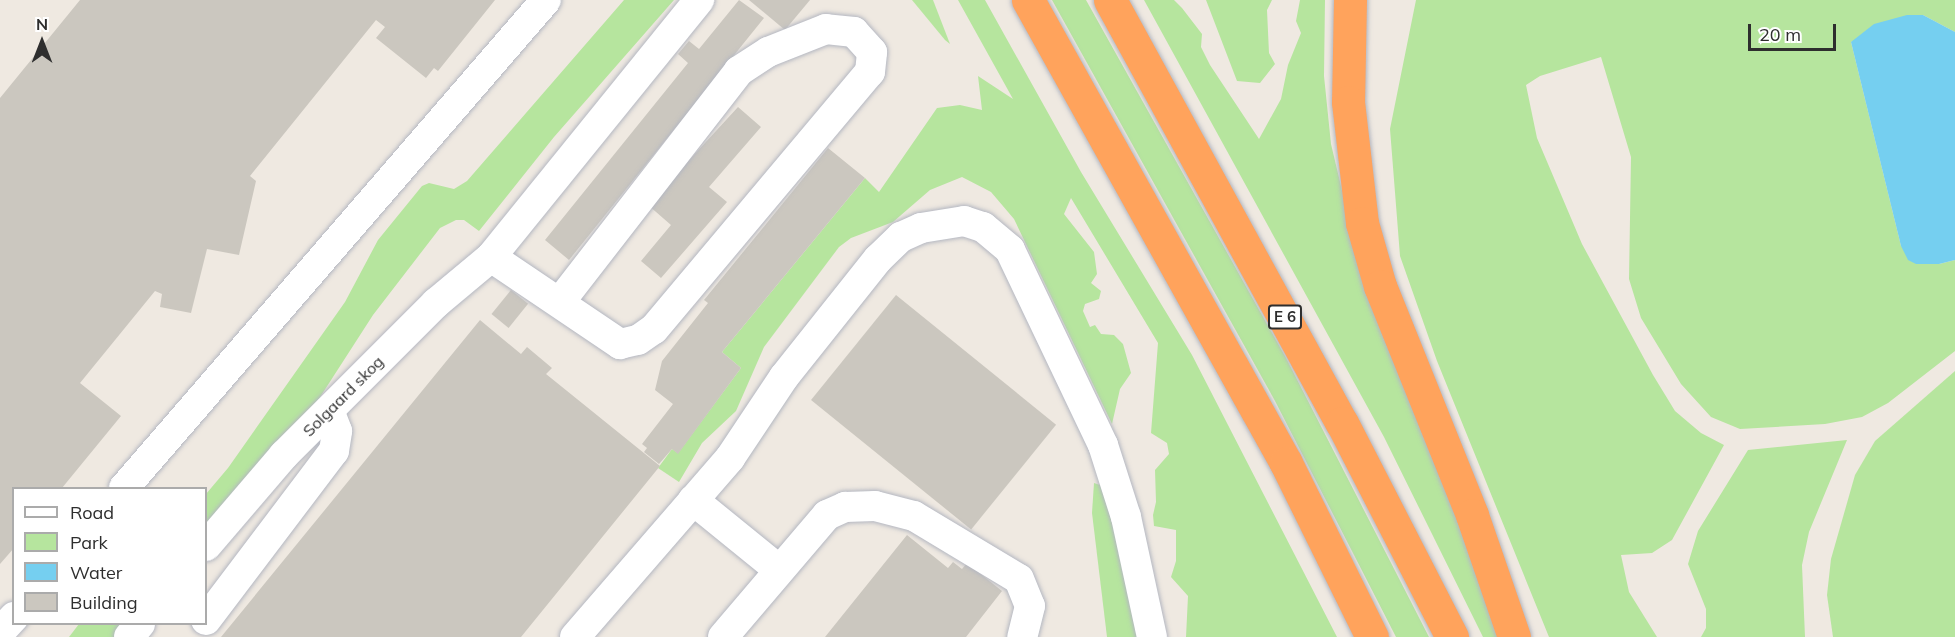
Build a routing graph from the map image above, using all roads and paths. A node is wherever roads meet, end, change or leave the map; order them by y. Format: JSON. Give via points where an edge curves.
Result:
{"nodes":[{"id":1,"x":546,"y":0,"type":"edge"},
{"id":2,"x":699,"y":0,"type":"edge"},
{"id":3,"x":1029,"y":0,"type":"edge"},
{"id":4,"x":1110,"y":0,"type":"edge"},
{"id":5,"x":1350,"y":0,"type":"edge"},
{"id":6,"x":491,"y":257,"type":"junction"},
{"id":7,"x":560,"y":302,"type":"junction"},
{"id":8,"x":329,"y":410,"type":"junction"},
{"id":9,"x":126,"y":487,"type":"edge"},
{"id":10,"x":693,"y":500,"type":"junction"},
{"id":11,"x":207,"y":545,"type":"edge"},
{"id":12,"x":779,"y":570,"type":"junction"},
{"id":13,"x":12,"y":618,"type":"edge"},
{"id":14,"x":207,"y":619,"type":"edge"},
{"id":15,"x":139,"y":625,"type":"edge"},
{"id":16,"x":202,"y":625,"type":"edge"},
{"id":17,"x":0,"y":632,"type":"edge"},
{"id":18,"x":129,"y":637,"type":"edge"},
{"id":19,"x":192,"y":637,"type":"edge"},
{"id":20,"x":575,"y":637,"type":"edge"},
{"id":21,"x":723,"y":637,"type":"edge"},
{"id":22,"x":1022,"y":637,"type":"edge"},
{"id":23,"x":1152,"y":637,"type":"edge"},
{"id":24,"x":1372,"y":637,"type":"edge"},
{"id":25,"x":1452,"y":637,"type":"edge"},
{"id":26,"x":1514,"y":637,"type":"edge"}],
"edges":[{"from":1,"to":9,"type":"lane"},
{"from":2,"to":6,"type":"lane","name":"Solgaard skog"},
{"from":3,"to":24,"type":"highway","via":[[1286,463]]},
{"from":4,"to":25,"type":"highway","number":"E 6","via":[[1342,423]]},
{"from":5,"to":26,"type":"highway","via":[[1348,102],[1362,223],[1380,286],[1472,515]]},
{"from":6,"to":7,"type":"lane"},
{"from":6,"to":8,"type":"lane","name":"Solgaard skog","via":[[436,303]]},
{"from":7,"to":7,"type":"lane","via":[[620,344],[638,340],[654,329],[870,72],[872,51],[854,32],[826,29],[768,52],[740,71]]},
{"from":8,"to":11,"type":"lane","name":"Solgaard skog"},
{"from":8,"to":14,"type":"lane","via":[[337,431],[334,451]]},
{"from":10,"to":12,"type":"lane"},
{"from":10,"to":20,"type":"lane"},
{"from":10,"to":23,"type":"lane","via":[[730,459],[784,377],[878,259],[901,237],[921,228],[942,222],[973,224],[1000,238],[1010,250],[1103,445],[1126,517]]},
{"from":12,"to":21,"type":"lane"},
{"from":12,"to":22,"type":"lane","via":[[827,515],[845,507],[875,506],[914,516],[1019,579],[1030,606]]},
{"from":13,"to":17,"type":"lane"},
{"from":15,"to":18,"type":"lane"},
{"from":16,"to":19,"type":"lane"}]}
